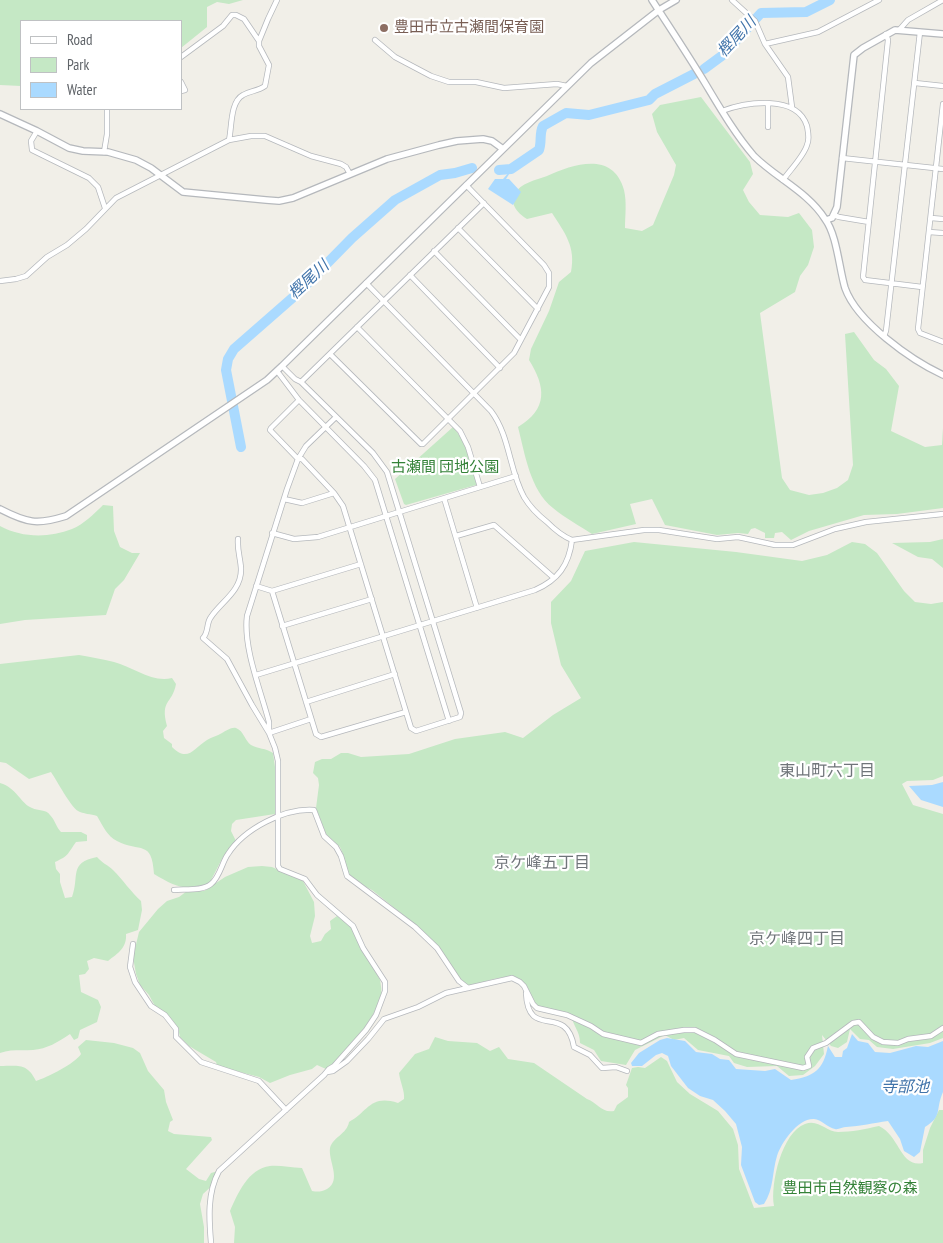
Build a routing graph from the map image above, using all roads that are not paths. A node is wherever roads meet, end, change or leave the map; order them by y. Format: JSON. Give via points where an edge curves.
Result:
{"nodes":[{"id":1,"x":277,"y":0,"type":"edge"},
{"id":2,"x":652,"y":0,"type":"edge"},
{"id":3,"x":676,"y":0,"type":"edge"},
{"id":4,"x":732,"y":0,"type":"edge"},
{"id":5,"x":879,"y":0,"type":"edge"},
{"id":6,"x":943,"y":0,"type":"edge"},
{"id":7,"x":659,"y":10,"type":"junction"},
{"id":8,"x":900,"y":29,"type":"junction"},
{"id":9,"x":920,"y":32,"type":"junction"},
{"id":10,"x":886,"y":34,"type":"junction"},
{"id":11,"x":943,"y":34,"type":"edge"},
{"id":12,"x":375,"y":40,"type":"dead end"},
{"id":13,"x":259,"y":41,"type":"junction"},
{"id":14,"x":765,"y":44,"type":"junction"},
{"id":15,"x":182,"y":57,"type":"edge"},
{"id":16,"x":915,"y":83,"type":"junction"},
{"id":17,"x":567,"y":86,"type":"junction"},
{"id":18,"x":943,"y":86,"type":"edge"},
{"id":19,"x":768,"y":104,"type":"junction"},
{"id":20,"x":943,"y":104,"type":"edge"},
{"id":21,"x":792,"y":107,"type":"junction"},
{"id":22,"x":107,"y":110,"type":"edge"},
{"id":23,"x":722,"y":111,"type":"junction"},
{"id":24,"x":0,"y":114,"type":"edge"},
{"id":25,"x":768,"y":127,"type":"dead end"},
{"id":26,"x":37,"y":131,"type":"junction"},
{"id":27,"x":229,"y":140,"type":"junction"},
{"id":28,"x":503,"y":149,"type":"junction"},
{"id":29,"x":104,"y":152,"type":"junction"},
{"id":30,"x":842,"y":158,"type":"junction"},
{"id":31,"x":875,"y":161,"type":"junction"},
{"id":32,"x":906,"y":164,"type":"junction"},
{"id":33,"x":936,"y":168,"type":"junction"},
{"id":34,"x":943,"y":169,"type":"edge"},
{"id":35,"x":350,"y":174,"type":"junction"},
{"id":36,"x":161,"y":175,"type":"junction"},
{"id":37,"x":783,"y":180,"type":"junction"},
{"id":38,"x":466,"y":185,"type":"junction"},
{"id":39,"x":484,"y":203,"type":"junction"},
{"id":40,"x":105,"y":208,"type":"junction"},
{"id":41,"x":833,"y":215,"type":"junction"},
{"id":42,"x":931,"y":218,"type":"junction"},
{"id":43,"x":943,"y":219,"type":"edge"},
{"id":44,"x":826,"y":220,"type":"junction"},
{"id":45,"x":868,"y":222,"type":"junction"},
{"id":46,"x":458,"y":228,"type":"junction"},
{"id":47,"x":929,"y":232,"type":"junction"},
{"id":48,"x":943,"y":233,"type":"edge"},
{"id":49,"x":434,"y":251,"type":"junction"},
{"id":50,"x":410,"y":275,"type":"junction"},
{"id":51,"x":0,"y":281,"type":"edge"},
{"id":52,"x":366,"y":283,"type":"junction"},
{"id":53,"x":892,"y":283,"type":"junction"},
{"id":54,"x":922,"y":287,"type":"junction"},
{"id":55,"x":384,"y":301,"type":"junction"},
{"id":56,"x":538,"y":309,"type":"junction"},
{"id":57,"x":357,"y":327,"type":"junction"},
{"id":58,"x":884,"y":336,"type":"junction"},
{"id":59,"x":521,"y":340,"type":"junction"},
{"id":60,"x":943,"y":342,"type":"edge"},
{"id":61,"x":330,"y":354,"type":"junction"},
{"id":62,"x":282,"y":366,"type":"junction"},
{"id":63,"x":500,"y":368,"type":"junction"},
{"id":64,"x":277,"y":371,"type":"junction"},
{"id":65,"x":943,"y":375,"type":"edge"},
{"id":66,"x":301,"y":382,"type":"junction"},
{"id":67,"x":475,"y":393,"type":"junction"},
{"id":68,"x":299,"y":400,"type":"junction"},
{"id":69,"x":336,"y":417,"type":"junction"},
{"id":70,"x":449,"y":419,"type":"junction"},
{"id":71,"x":325,"y":426,"type":"junction"},
{"id":72,"x":298,"y":458,"type":"junction"},
{"id":73,"x":516,"y":476,"type":"junction"},
{"id":74,"x":480,"y":487,"type":"junction"},
{"id":75,"x":334,"y":493,"type":"junction"},
{"id":76,"x":444,"y":498,"type":"junction"},
{"id":77,"x":284,"y":499,"type":"junction"},
{"id":78,"x":0,"y":509,"type":"edge"},
{"id":79,"x":400,"y":511,"type":"junction"},
{"id":80,"x":943,"y":514,"type":"edge"},
{"id":81,"x":386,"y":515,"type":"junction"},
{"id":82,"x":350,"y":527,"type":"junction"},
{"id":83,"x":272,"y":533,"type":"junction"},
{"id":84,"x":456,"y":536,"type":"junction"},
{"id":85,"x":238,"y":539,"type":"dead end"},
{"id":86,"x":572,"y":540,"type":"junction"},
{"id":87,"x":361,"y":564,"type":"junction"},
{"id":88,"x":554,"y":578,"type":"junction"},
{"id":89,"x":256,"y":586,"type":"junction"},
{"id":90,"x":272,"y":590,"type":"junction"},
{"id":91,"x":372,"y":599,"type":"junction"},
{"id":92,"x":477,"y":608,"type":"junction"},
{"id":93,"x":433,"y":622,"type":"junction"},
{"id":94,"x":419,"y":625,"type":"junction"},
{"id":95,"x":282,"y":626,"type":"junction"},
{"id":96,"x":384,"y":636,"type":"junction"},
{"id":97,"x":294,"y":663,"type":"junction"},
{"id":98,"x":395,"y":674,"type":"junction"},
{"id":99,"x":256,"y":675,"type":"junction"},
{"id":100,"x":306,"y":702,"type":"junction"},
{"id":101,"x":406,"y":712,"type":"junction"},
{"id":102,"x":311,"y":719,"type":"junction"},
{"id":103,"x":449,"y":721,"type":"junction"},
{"id":104,"x":269,"y":733,"type":"junction"},
{"id":105,"x":278,"y":815,"type":"junction"},
{"id":106,"x":174,"y":890,"type":"dead end"},
{"id":107,"x":133,"y":944,"type":"dead end"},
{"id":108,"x":468,"y":988,"type":"junction"},
{"id":109,"x":526,"y":991,"type":"junction"},
{"id":110,"x":943,"y":1028,"type":"edge"},
{"id":111,"x":627,"y":1071,"type":"dead end"},
{"id":112,"x":327,"y":1072,"type":"junction"},
{"id":113,"x":286,"y":1110,"type":"junction"},
{"id":114,"x":210,"y":1243,"type":"edge"}],
"edges":[{"from":1,"to":13,"type":"street"},
{"from":2,"to":7,"type":"street"},
{"from":3,"to":7,"type":"street"},
{"from":4,"to":14,"type":"street","via":[[755,21]]},
{"from":5,"to":14,"type":"street","via":[[818,32]]},
{"from":6,"to":8,"type":"street","via":[[908,20]]},
{"from":7,"to":17,"type":"street","via":[[606,50]]},
{"from":7,"to":23,"type":"street"},
{"from":8,"to":9,"type":"street"},
{"from":8,"to":10,"type":"street"},
{"from":9,"to":11,"type":"street"},
{"from":9,"to":16,"type":"street"},
{"from":10,"to":30,"type":"street","via":[[854,55]]},
{"from":10,"to":31,"type":"street","via":[[888,40]]},
{"from":12,"to":17,"type":"street","via":[[395,57],[448,82],[476,82],[504,88]]},
{"from":13,"to":15,"type":"street","via":[[244,19],[236,14]]},
{"from":13,"to":27,"type":"street","via":[[268,64],[265,86],[237,100]]},
{"from":14,"to":21,"type":"street","via":[[788,77]]},
{"from":16,"to":18,"type":"street"},
{"from":16,"to":32,"type":"street"},
{"from":17,"to":28,"type":"street"},
{"from":19,"to":21,"type":"street"},
{"from":19,"to":23,"type":"street","via":[[738,105]]},
{"from":19,"to":25,"type":"street"},
{"from":20,"to":33,"type":"street"},
{"from":21,"to":37,"type":"street","via":[[804,119],[809,137],[807,146]]},
{"from":22,"to":29,"type":"street"},
{"from":23,"to":37,"type":"street","via":[[754,155]]},
{"from":24,"to":26,"type":"street"},
{"from":26,"to":29,"type":"street","via":[[69,148]]},
{"from":26,"to":40,"type":"street","via":[[31,141],[32,150],[89,178],[98,187]]},
{"from":27,"to":35,"type":"street","via":[[265,136],[311,156],[341,164]]},
{"from":27,"to":36,"type":"street"},
{"from":28,"to":35,"type":"street","via":[[488,140],[457,141],[397,156]]},
{"from":28,"to":38,"type":"street"},
{"from":29,"to":36,"type":"street","via":[[136,160]]},
{"from":30,"to":31,"type":"street"},
{"from":30,"to":41,"type":"street","via":[[837,207]]},
{"from":31,"to":32,"type":"street"},
{"from":31,"to":45,"type":"street"},
{"from":32,"to":33,"type":"street"},
{"from":32,"to":53,"type":"street"},
{"from":33,"to":34,"type":"street"},
{"from":33,"to":42,"type":"street"},
{"from":35,"to":36,"type":"street","via":[[279,201],[183,192]]},
{"from":36,"to":40,"type":"street","via":[[126,192]]},
{"from":37,"to":44,"type":"street","via":[[816,207]]},
{"from":38,"to":39,"type":"street"},
{"from":38,"to":52,"type":"street"},
{"from":39,"to":46,"type":"street"},
{"from":39,"to":56,"type":"street","via":[[547,270],[549,287]]},
{"from":40,"to":51,"type":"street","via":[[86,229],[26,276]]},
{"from":41,"to":44,"type":"street"},
{"from":41,"to":45,"type":"street"},
{"from":42,"to":43,"type":"street"},
{"from":42,"to":47,"type":"street"},
{"from":44,"to":58,"type":"street","via":[[850,299]]},
{"from":45,"to":53,"type":"street","via":[[863,277],[865,280]]},
{"from":46,"to":49,"type":"street"},
{"from":46,"to":56,"type":"street"},
{"from":47,"to":48,"type":"street"},
{"from":47,"to":54,"type":"street"},
{"from":49,"to":50,"type":"street"},
{"from":49,"to":59,"type":"street"},
{"from":50,"to":55,"type":"street"},
{"from":50,"to":63,"type":"street"},
{"from":52,"to":55,"type":"street"},
{"from":52,"to":62,"type":"street"},
{"from":53,"to":54,"type":"street"},
{"from":53,"to":58,"type":"street"},
{"from":54,"to":60,"type":"street","via":[[918,331]]},
{"from":55,"to":57,"type":"street"},
{"from":55,"to":67,"type":"street"},
{"from":56,"to":59,"type":"street"},
{"from":57,"to":61,"type":"street"},
{"from":57,"to":70,"type":"street"},
{"from":58,"to":65,"type":"street","via":[[916,361]]},
{"from":59,"to":63,"type":"street"},
{"from":61,"to":66,"type":"street"},
{"from":61,"to":70,"type":"street","via":[[419,444],[423,444]]},
{"from":62,"to":64,"type":"street"},
{"from":62,"to":66,"type":"street"},
{"from":63,"to":67,"type":"street"},
{"from":64,"to":68,"type":"street"},
{"from":64,"to":78,"type":"street","via":[[66,516],[34,522]]},
{"from":66,"to":69,"type":"street"},
{"from":67,"to":70,"type":"street"},
{"from":67,"to":73,"type":"street","via":[[497,419]]},
{"from":68,"to":71,"type":"street"},
{"from":68,"to":72,"type":"street","via":[[270,430]]},
{"from":69,"to":71,"type":"street"},
{"from":69,"to":79,"type":"street","via":[[384,466]]},
{"from":70,"to":74,"type":"street","via":[[467,442]]},
{"from":71,"to":72,"type":"street"},
{"from":71,"to":81,"type":"street","via":[[370,474]]},
{"from":72,"to":75,"type":"street"},
{"from":72,"to":77,"type":"street"},
{"from":73,"to":74,"type":"street"},
{"from":73,"to":86,"type":"street","via":[[531,507],[558,532]]},
{"from":74,"to":76,"type":"street"},
{"from":75,"to":77,"type":"street","via":[[302,503]]},
{"from":75,"to":82,"type":"street","via":[[343,506]]},
{"from":76,"to":79,"type":"street"},
{"from":76,"to":84,"type":"street"},
{"from":77,"to":83,"type":"street"},
{"from":79,"to":81,"type":"street"},
{"from":79,"to":93,"type":"street"},
{"from":80,"to":86,"type":"street","via":[[866,522],[835,529],[792,545],[659,530]]},
{"from":81,"to":82,"type":"street"},
{"from":81,"to":94,"type":"street"},
{"from":82,"to":83,"type":"street","via":[[301,540]]},
{"from":82,"to":87,"type":"street"},
{"from":83,"to":89,"type":"street"},
{"from":84,"to":88,"type":"street","via":[[492,525]]},
{"from":84,"to":92,"type":"street"},
{"from":85,"to":104,"type":"street","via":[[241,571],[236,588],[210,618],[203,638],[227,659]]},
{"from":86,"to":88,"type":"street","via":[[568,560]]},
{"from":87,"to":90,"type":"street"},
{"from":87,"to":91,"type":"street"},
{"from":88,"to":92,"type":"street","via":[[535,590]]},
{"from":89,"to":90,"type":"street"},
{"from":89,"to":99,"type":"street","via":[[246,630]]},
{"from":90,"to":95,"type":"street"},
{"from":91,"to":95,"type":"street"},
{"from":91,"to":96,"type":"street"},
{"from":92,"to":93,"type":"street"},
{"from":93,"to":94,"type":"street"},
{"from":93,"to":103,"type":"street","via":[[462,713]]},
{"from":94,"to":96,"type":"street"},
{"from":94,"to":103,"type":"street"},
{"from":95,"to":97,"type":"street"},
{"from":96,"to":97,"type":"street"},
{"from":96,"to":98,"type":"street"},
{"from":97,"to":99,"type":"street"},
{"from":97,"to":100,"type":"street"},
{"from":98,"to":100,"type":"street"},
{"from":98,"to":101,"type":"street"},
{"from":99,"to":104,"type":"street"},
{"from":100,"to":102,"type":"street"},
{"from":101,"to":102,"type":"street","via":[[321,738],[316,734]]},
{"from":101,"to":103,"type":"street","via":[[414,731]]},
{"from":102,"to":104,"type":"street"},
{"from":104,"to":105,"type":"street","via":[[278,757]]},
{"from":105,"to":106,"type":"street","via":[[239,840],[226,856],[212,884],[203,888]]},
{"from":105,"to":108,"type":"street","via":[[314,810],[324,836],[341,856],[347,876],[415,927],[437,948],[459,981]]},
{"from":105,"to":112,"type":"street","via":[[278,866],[304,879],[316,895],[353,926],[385,982],[376,1015]]},
{"from":107,"to":113,"type":"street","via":[[130,967],[135,982],[151,1006],[176,1029],[179,1041],[201,1062],[259,1081]]},
{"from":108,"to":109,"type":"street","via":[[512,978],[520,982]]},
{"from":108,"to":112,"type":"street","via":[[446,993],[384,1019],[347,1061]]},
{"from":109,"to":110,"type":"street","via":[[537,1008],[573,1017],[604,1034],[641,1043],[658,1034],[695,1030],[736,1054],[804,1068],[809,1066],[807,1058],[813,1048],[826,1043],[853,1023],[859,1022],[873,1037],[883,1042],[898,1043],[931,1036]]},
{"from":109,"to":111,"type":"street","via":[[526,1005],[535,1017],[559,1022],[567,1028],[574,1047],[590,1055],[602,1068],[616,1067]]},
{"from":112,"to":113,"type":"street"},
{"from":113,"to":114,"type":"street","via":[[219,1171],[213,1184],[209,1212]]}]}
